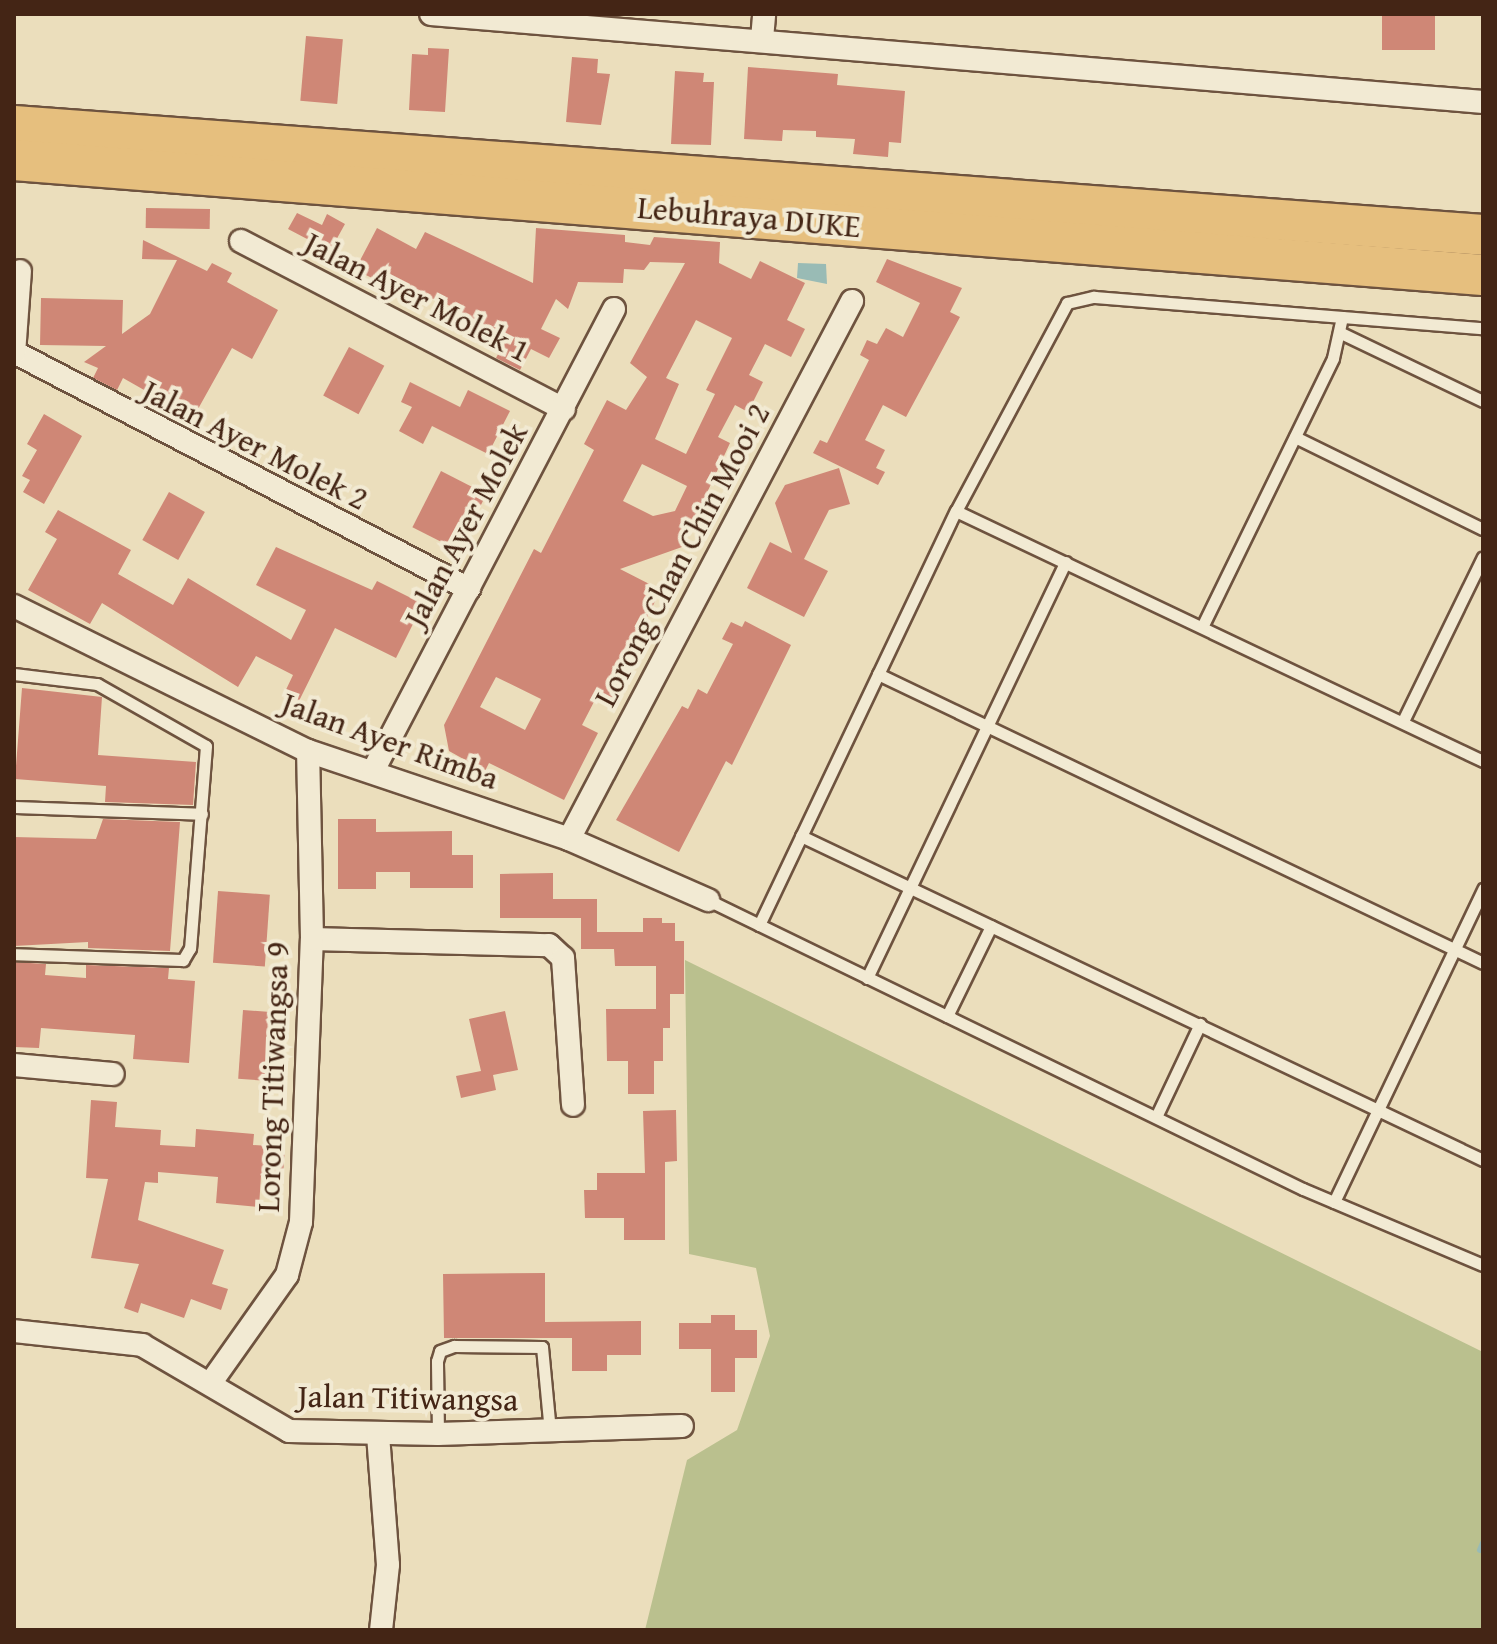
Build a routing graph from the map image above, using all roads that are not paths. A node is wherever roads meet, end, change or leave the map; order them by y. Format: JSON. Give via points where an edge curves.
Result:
{"nodes":[{"id":1,"x":431,"y":14,"type":"edge"},
{"id":2,"x":764,"y":14,"type":"edge"},
{"id":3,"x":762,"y":39,"type":"junction"},
{"id":4,"x":1483,"y":102,"type":"edge"},
{"id":5,"x":14,"y":126,"type":"edge"},
{"id":6,"x":14,"y":160,"type":"edge"},
{"id":7,"x":1483,"y":235,"type":"edge"},
{"id":8,"x":241,"y":241,"type":"dead end"},
{"id":9,"x":20,"y":271,"type":"dead end"},
{"id":10,"x":1483,"y":275,"type":"edge"},
{"id":11,"x":852,"y":301,"type":"dead end"},
{"id":12,"x":614,"y":309,"type":"dead end"},
{"id":13,"x":1342,"y":317,"type":"junction"},
{"id":14,"x":1483,"y":328,"type":"edge"},
{"id":15,"x":1341,"y":333,"type":"junction"},
{"id":16,"x":14,"y":353,"type":"edge"},
{"id":17,"x":1483,"y":401,"type":"edge"},
{"id":18,"x":564,"y":409,"type":"junction"},
{"id":19,"x":1295,"y":437,"type":"junction"},
{"id":20,"x":956,"y":511,"type":"junction"},
{"id":21,"x":1483,"y":529,"type":"edge"},
{"id":22,"x":1483,"y":557,"type":"edge"},
{"id":23,"x":1065,"y":562,"type":"junction"},
{"id":24,"x":469,"y":589,"type":"junction"},
{"id":25,"x":14,"y":606,"type":"edge"},
{"id":26,"x":1202,"y":627,"type":"junction"},
{"id":27,"x":14,"y":674,"type":"edge"},
{"id":28,"x":878,"y":674,"type":"junction"},
{"id":29,"x":1403,"y":721,"type":"junction"},
{"id":30,"x":987,"y":726,"type":"junction"},
{"id":31,"x":308,"y":751,"type":"junction"},
{"id":32,"x":1483,"y":761,"type":"edge"},
{"id":33,"x":373,"y":771,"type":"junction"},
{"id":34,"x":14,"y":807,"type":"edge"},
{"id":35,"x":202,"y":814,"type":"junction"},
{"id":36,"x":801,"y":836,"type":"junction"},
{"id":37,"x":569,"y":839,"type":"junction"},
{"id":38,"x":910,"y":887,"type":"junction"},
{"id":39,"x":1483,"y":889,"type":"edge"},
{"id":40,"x":708,"y":900,"type":"joint"},
{"id":41,"x":759,"y":925,"type":"junction"},
{"id":42,"x":991,"y":926,"type":"junction"},
{"id":43,"x":312,"y":939,"type":"junction"},
{"id":44,"x":1454,"y":949,"type":"junction"},
{"id":45,"x":14,"y":954,"type":"edge"},
{"id":46,"x":1483,"y":963,"type":"edge"},
{"id":47,"x":867,"y":978,"type":"junction"},
{"id":48,"x":947,"y":1016,"type":"junction"},
{"id":49,"x":1200,"y":1024,"type":"junction"},
{"id":50,"x":14,"y":1065,"type":"edge"},
{"id":51,"x":113,"y":1074,"type":"dead end"},
{"id":52,"x":573,"y":1105,"type":"dead end"},
{"id":53,"x":1378,"y":1109,"type":"junction"},
{"id":54,"x":1156,"y":1117,"type":"junction"},
{"id":55,"x":1483,"y":1160,"type":"edge"},
{"id":56,"x":1334,"y":1202,"type":"junction"},
{"id":57,"x":1483,"y":1265,"type":"edge"},
{"id":58,"x":14,"y":1331,"type":"edge"},
{"id":59,"x":212,"y":1381,"type":"junction"},
{"id":60,"x":682,"y":1426,"type":"dead end"},
{"id":61,"x":550,"y":1431,"type":"junction"},
{"id":62,"x":438,"y":1434,"type":"junction"},
{"id":63,"x":378,"y":1435,"type":"junction"},
{"id":64,"x":381,"y":1630,"type":"edge"}],
"edges":[{"from":1,"to":3,"type":"street"},
{"from":2,"to":3,"type":"street"},
{"from":3,"to":4,"type":"street"},
{"from":5,"to":7,"type":"highway","name":"Lebuhraya DUKE"},
{"from":6,"to":10,"type":"highway","name":"Lebuhraya DUKE"},
{"from":8,"to":18,"type":"street","name":"Jalan Ayer Molek 1"},
{"from":9,"to":16,"type":"street"},
{"from":11,"to":37,"type":"street","name":"Lorong Chan Chin Mooi 2"},
{"from":12,"to":18,"type":"street","name":"Jalan Ayer Molek"},
{"from":13,"to":14,"type":"lane"},
{"from":13,"to":15,"type":"lane"},
{"from":13,"to":20,"type":"lane","via":[[1094,297],[1067,303]]},
{"from":15,"to":17,"type":"lane"},
{"from":15,"to":19,"type":"lane"},
{"from":16,"to":24,"type":"street","name":"Jalan Ayer Molek 2"},
{"from":18,"to":24,"type":"street","name":"Jalan Ayer Molek"},
{"from":19,"to":21,"type":"lane"},
{"from":19,"to":26,"type":"lane"},
{"from":20,"to":23,"type":"lane"},
{"from":20,"to":28,"type":"lane"},
{"from":22,"to":29,"type":"lane"},
{"from":23,"to":26,"type":"lane"},
{"from":23,"to":30,"type":"lane"},
{"from":24,"to":33,"type":"street","name":"Jalan Ayer Molek"},
{"from":25,"to":31,"type":"street","name":"Jalan Ayer Rimba"},
{"from":26,"to":29,"type":"lane"},
{"from":27,"to":35,"type":"lane","via":[[97,684],[206,746]]},
{"from":28,"to":30,"type":"lane"},
{"from":28,"to":36,"type":"lane"},
{"from":29,"to":32,"type":"lane"},
{"from":30,"to":38,"type":"lane"},
{"from":30,"to":44,"type":"lane"},
{"from":31,"to":33,"type":"street","name":"Jalan Ayer Rimba"},
{"from":31,"to":43,"type":"street","name":"Lorong Titiwangsa 9"},
{"from":33,"to":37,"type":"street","name":"Jalan Ayer Rimba"},
{"from":34,"to":35,"type":"lane"},
{"from":35,"to":45,"type":"lane","via":[[190,948],[183,960]]},
{"from":36,"to":38,"type":"lane"},
{"from":36,"to":41,"type":"lane"},
{"from":37,"to":40,"type":"street","name":"Jalan Ayer Rimba"},
{"from":38,"to":42,"type":"lane"},
{"from":38,"to":47,"type":"lane"},
{"from":39,"to":44,"type":"lane"},
{"from":40,"to":41,"type":"lane"},
{"from":41,"to":47,"type":"lane"},
{"from":42,"to":48,"type":"lane"},
{"from":42,"to":49,"type":"lane"},
{"from":43,"to":52,"type":"street","via":[[549,945],[563,958]]},
{"from":43,"to":59,"type":"street","name":"Lorong Titiwangsa 9","via":[[301,1222],[287,1275]]},
{"from":44,"to":46,"type":"lane"},
{"from":44,"to":53,"type":"lane"},
{"from":47,"to":48,"type":"lane"},
{"from":48,"to":54,"type":"lane"},
{"from":49,"to":53,"type":"lane"},
{"from":49,"to":54,"type":"lane"},
{"from":50,"to":51,"type":"street"},
{"from":53,"to":55,"type":"lane"},
{"from":53,"to":56,"type":"lane"},
{"from":54,"to":56,"type":"lane"},
{"from":56,"to":57,"type":"lane"},
{"from":58,"to":59,"type":"street","name":"Jalan Titiwangsa","via":[[142,1345]]},
{"from":59,"to":63,"type":"street","name":"Jalan Titiwangsa","via":[[289,1431]]},
{"from":60,"to":61,"type":"street","name":"Jalan Titiwangsa"},
{"from":61,"to":62,"type":"street","name":"Jalan Titiwangsa"},
{"from":61,"to":62,"type":"lane","via":[[542,1347],[454,1346],[440,1351],[437,1361]]},
{"from":62,"to":63,"type":"street","name":"Jalan Titiwangsa"},
{"from":63,"to":64,"type":"street","via":[[388,1565]]}]}
